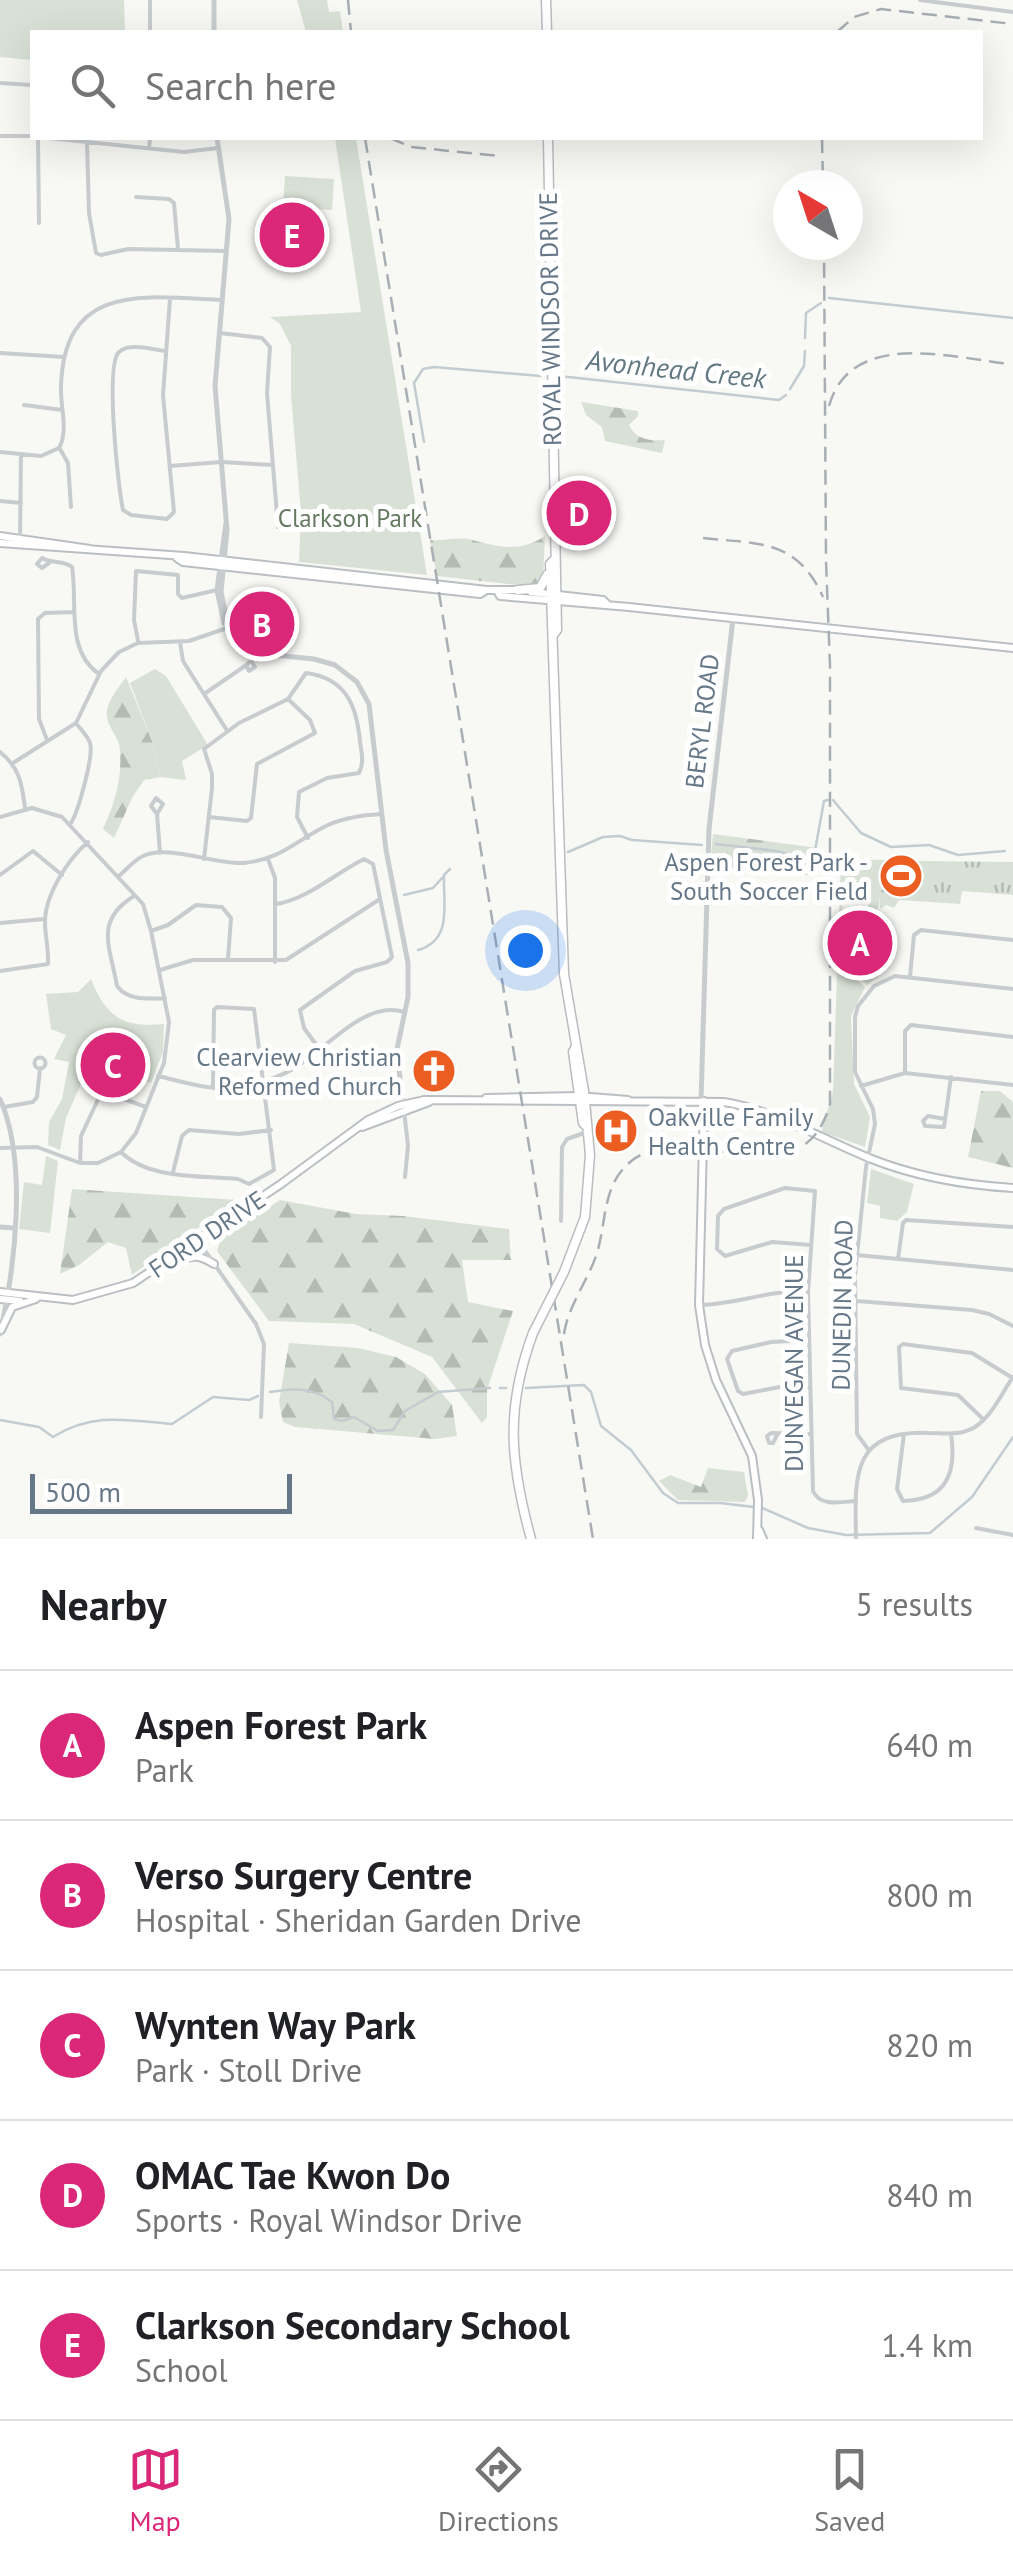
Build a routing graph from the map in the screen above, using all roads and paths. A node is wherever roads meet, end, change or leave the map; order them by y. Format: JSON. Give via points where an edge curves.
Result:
{"nodes":[{"id":1,"x":150,"y":0,"type":"edge"},
{"id":2,"x":214,"y":0,"type":"edge"},
{"id":3,"x":546,"y":0,"type":"edge"},
{"id":4,"x":920,"y":0,"type":"edge"},
{"id":5,"x":1013,"y":12,"type":"edge"},
{"id":6,"x":150,"y":30,"type":"edge"},
{"id":7,"x":214,"y":30,"type":"edge"},
{"id":8,"x":546,"y":30,"type":"edge"},
{"id":9,"x":0,"y":82,"type":"edge"},
{"id":10,"x":30,"y":85,"type":"edge"},
{"id":11,"x":0,"y":136,"type":"edge"},
{"id":12,"x":30,"y":137,"type":"edge"},
{"id":13,"x":35,"y":140,"type":"edge"},
{"id":14,"x":68,"y":140,"type":"edge"},
{"id":15,"x":150,"y":140,"type":"edge"},
{"id":16,"x":218,"y":140,"type":"edge"},
{"id":17,"x":548,"y":140,"type":"edge"},
{"id":18,"x":88,"y":142,"type":"junction"},
{"id":19,"x":149,"y":148,"type":"junction"},
{"id":20,"x":219,"y":148,"type":"junction"},
{"id":21,"x":136,"y":197,"type":"dead end"},
{"id":22,"x":39,"y":223,"type":"dead end"},
{"id":23,"x":178,"y":249,"type":"junction"},
{"id":24,"x":226,"y":251,"type":"junction"},
{"id":25,"x":170,"y":299,"type":"junction"},
{"id":26,"x":222,"y":300,"type":"junction"},
{"id":27,"x":220,"y":334,"type":"junction"},
{"id":28,"x":166,"y":352,"type":"junction"},
{"id":29,"x":0,"y":353,"type":"edge"},
{"id":30,"x":64,"y":358,"type":"junction"},
{"id":31,"x":24,"y":405,"type":"dead end"},
{"id":32,"x":62,"y":410,"type":"junction"},
{"id":33,"x":59,"y":448,"type":"junction"},
{"id":34,"x":0,"y":452,"type":"edge"},
{"id":35,"x":20,"y":454,"type":"junction"},
{"id":36,"x":222,"y":462,"type":"junction"},
{"id":37,"x":273,"y":464,"type":"junction"},
{"id":38,"x":170,"y":466,"type":"junction"},
{"id":39,"x":0,"y":500,"type":"edge"},
{"id":40,"x":20,"y":502,"type":"junction"},
{"id":41,"x":71,"y":507,"type":"dead end"},
{"id":42,"x":278,"y":527,"type":"dead end"},
{"id":43,"x":0,"y":540,"type":"edge"},
{"id":44,"x":20,"y":542,"type":"junction"},
{"id":45,"x":222,"y":563,"type":"junction"},
{"id":46,"x":552,"y":563,"type":"junction"},
{"id":47,"x":49,"y":564,"type":"dead end"},
{"id":48,"x":217,"y":590,"type":"junction"},
{"id":49,"x":497,"y":590,"type":"junction"},
{"id":50,"x":518,"y":590,"type":"junction"},
{"id":51,"x":553,"y":598,"type":"junction"},
{"id":52,"x":73,"y":612,"type":"junction"},
{"id":53,"x":734,"y":618,"type":"junction"},
{"id":54,"x":228,"y":627,"type":"junction"},
{"id":55,"x":180,"y":642,"type":"junction"},
{"id":56,"x":138,"y":643,"type":"junction"},
{"id":57,"x":1013,"y":648,"type":"edge"},
{"id":58,"x":245,"y":666,"type":"dead end"},
{"id":59,"x":99,"y":674,"type":"junction"},
{"id":60,"x":204,"y":694,"type":"junction"},
{"id":61,"x":288,"y":699,"type":"junction"},
{"id":62,"x":76,"y":723,"type":"junction"},
{"id":63,"x":227,"y":730,"type":"junction"},
{"id":64,"x":48,"y":741,"type":"junction"},
{"id":65,"x":0,"y":752,"type":"edge"},
{"id":66,"x":14,"y":762,"type":"junction"},
{"id":67,"x":25,"y":808,"type":"junction"},
{"id":68,"x":157,"y":814,"type":"dead end"},
{"id":69,"x":382,"y":814,"type":"junction"},
{"id":70,"x":0,"y":816,"type":"edge"},
{"id":71,"x":209,"y":816,"type":"junction"},
{"id":72,"x":71,"y":823,"type":"junction"},
{"id":73,"x":308,"y":838,"type":"junction"},
{"id":74,"x":88,"y":842,"type":"junction"},
{"id":75,"x":160,"y":853,"type":"junction"},
{"id":76,"x":268,"y":859,"type":"junction"},
{"id":77,"x":204,"y":860,"type":"junction"},
{"id":78,"x":0,"y":875,"type":"edge"},
{"id":79,"x":62,"y":875,"type":"junction"},
{"id":80,"x":119,"y":876,"type":"junction"},
{"id":81,"x":135,"y":895,"type":"junction"},
{"id":82,"x":380,"y":899,"type":"junction"},
{"id":83,"x":276,"y":904,"type":"junction"},
{"id":84,"x":44,"y":919,"type":"junction"},
{"id":85,"x":0,"y":923,"type":"edge"},
{"id":86,"x":152,"y":931,"type":"junction"},
{"id":87,"x":1013,"y":940,"type":"edge"},
{"id":88,"x":228,"y":959,"type":"junction"},
{"id":89,"x":275,"y":962,"type":"junction"},
{"id":90,"x":160,"y":970,"type":"junction"},
{"id":91,"x":0,"y":971,"type":"edge"},
{"id":92,"x":910,"y":977,"type":"junction"},
{"id":93,"x":1013,"y":989,"type":"edge"},
{"id":94,"x":165,"y":998,"type":"junction"},
{"id":95,"x":404,"y":1012,"type":"junction"},
{"id":96,"x":1013,"y":1037,"type":"edge"},
{"id":97,"x":320,"y":1050,"type":"junction"},
{"id":98,"x":40,"y":1068,"type":"dead end"},
{"id":99,"x":905,"y":1073,"type":"junction"},
{"id":100,"x":158,"y":1076,"type":"junction"},
{"id":101,"x":950,"y":1077,"type":"junction"},
{"id":102,"x":265,"y":1080,"type":"junction"},
{"id":103,"x":1013,"y":1085,"type":"edge"},
{"id":104,"x":212,"y":1086,"type":"junction"},
{"id":105,"x":861,"y":1086,"type":"junction"},
{"id":106,"x":0,"y":1099,"type":"edge"},
{"id":107,"x":582,"y":1099,"type":"junction"},
{"id":108,"x":703,"y":1101,"type":"junction"},
{"id":109,"x":146,"y":1107,"type":"junction"},
{"id":110,"x":4,"y":1108,"type":"junction"},
{"id":111,"x":404,"y":1108,"type":"junction"},
{"id":112,"x":945,"y":1119,"type":"dead end"},
{"id":113,"x":587,"y":1129,"type":"junction"},
{"id":114,"x":271,"y":1130,"type":"junction"},
{"id":115,"x":15,"y":1147,"type":"junction"},
{"id":116,"x":0,"y":1148,"type":"edge"},
{"id":117,"x":121,"y":1152,"type":"junction"},
{"id":118,"x":869,"y":1158,"type":"junction"},
{"id":119,"x":80,"y":1164,"type":"junction"},
{"id":120,"x":172,"y":1172,"type":"junction"},
{"id":121,"x":405,"y":1177,"type":"dead end"},
{"id":122,"x":1013,"y":1188,"type":"edge"},
{"id":123,"x":561,"y":1221,"type":"dead end"},
{"id":124,"x":0,"y":1227,"type":"edge"},
{"id":125,"x":1013,"y":1227,"type":"edge"},
{"id":126,"x":13,"y":1228,"type":"junction"},
{"id":127,"x":198,"y":1241,"type":"junction"},
{"id":128,"x":811,"y":1245,"type":"junction"},
{"id":129,"x":857,"y":1255,"type":"junction"},
{"id":130,"x":898,"y":1259,"type":"junction"},
{"id":131,"x":168,"y":1261,"type":"junction"},
{"id":132,"x":214,"y":1264,"type":"junction"},
{"id":133,"x":1013,"y":1270,"type":"edge"},
{"id":134,"x":808,"y":1292,"type":"junction"},
{"id":135,"x":3,"y":1296,"type":"edge"},
{"id":136,"x":37,"y":1298,"type":"junction"},
{"id":137,"x":856,"y":1300,"type":"junction"},
{"id":138,"x":26,"y":1302,"type":"junction"},
{"id":139,"x":699,"y":1304,"type":"junction"},
{"id":140,"x":1,"y":1326,"type":"edge"},
{"id":141,"x":1013,"y":1326,"type":"edge"},
{"id":142,"x":809,"y":1340,"type":"junction"},
{"id":143,"x":1012,"y":1377,"type":"edge"},
{"id":144,"x":809,"y":1387,"type":"junction"},
{"id":145,"x":261,"y":1417,"type":"dead end"},
{"id":146,"x":984,"y":1420,"type":"junction"},
{"id":147,"x":810,"y":1434,"type":"junction"},
{"id":148,"x":904,"y":1434,"type":"junction"},
{"id":149,"x":951,"y":1434,"type":"junction"},
{"id":150,"x":776,"y":1435,"type":"dead end"},
{"id":151,"x":868,"y":1449,"type":"junction"},
{"id":152,"x":856,"y":1502,"type":"junction"},
{"id":153,"x":976,"y":1528,"type":"dead end"},
{"id":154,"x":1013,"y":1534,"type":"edge"},
{"id":155,"x":760,"y":1536,"type":"edge"},
{"id":156,"x":531,"y":1539,"type":"edge"},
{"id":157,"x":856,"y":1539,"type":"edge"}],
"edges":[{"from":1,"to":6,"type":"street"},
{"from":2,"to":7,"type":"street"},
{"from":3,"to":8,"type":"main road"},
{"from":4,"to":5,"type":"street"},
{"from":9,"to":10,"type":"street"},
{"from":11,"to":12,"type":"street"},
{"from":13,"to":22,"type":"street"},
{"from":14,"to":18,"type":"street"},
{"from":15,"to":19,"type":"street"},
{"from":16,"to":20,"type":"street"},
{"from":17,"to":46,"type":"main road","name":"ROYAL WINDSOR DRIVE"},
{"from":18,"to":19,"type":"street"},
{"from":18,"to":23,"type":"street","via":[[96,253]]},
{"from":19,"to":20,"type":"street"},
{"from":20,"to":24,"type":"street","via":[[229,220]]},
{"from":21,"to":23,"type":"street","via":[[174,203]]},
{"from":23,"to":24,"type":"street"},
{"from":24,"to":26,"type":"street"},
{"from":25,"to":26,"type":"street"},
{"from":25,"to":28,"type":"street"},
{"from":25,"to":30,"type":"street","via":[[118,300],[96,309],[71,334]]},
{"from":26,"to":27,"type":"street"},
{"from":27,"to":36,"type":"street","via":[[215,386]]},
{"from":27,"to":37,"type":"street","via":[[262,338],[270,346]]},
{"from":28,"to":38,"type":"street"},
{"from":28,"to":38,"type":"street","via":[[130,347],[114,359],[125,513],[170,518]]},
{"from":29,"to":30,"type":"street"},
{"from":30,"to":32,"type":"street"},
{"from":31,"to":32,"type":"street"},
{"from":32,"to":33,"type":"street"},
{"from":33,"to":35,"type":"street","via":[[41,456]]},
{"from":33,"to":41,"type":"street","via":[[68,463]]},
{"from":34,"to":35,"type":"street"},
{"from":35,"to":40,"type":"street"},
{"from":36,"to":37,"type":"street"},
{"from":36,"to":38,"type":"street"},
{"from":36,"to":45,"type":"street"},
{"from":37,"to":42,"type":"street"},
{"from":39,"to":40,"type":"street"},
{"from":40,"to":44,"type":"street"},
{"from":43,"to":44,"type":"main road"},
{"from":44,"to":45,"type":"main road"},
{"from":45,"to":48,"type":"street"},
{"from":45,"to":49,"type":"main road","via":[[480,594]]},
{"from":45,"to":54,"type":"street"},
{"from":46,"to":50,"type":"main road","via":[[540,588]]},
{"from":46,"to":51,"type":"main road","name":"ROYAL WINDSOR DRIVE"},
{"from":47,"to":52,"type":"street","via":[[72,567]]},
{"from":48,"to":54,"type":"street"},
{"from":48,"to":56,"type":"street","via":[[182,598],[178,575],[136,570]]},
{"from":49,"to":50,"type":"main road"},
{"from":49,"to":51,"type":"main road","via":[[500,596]]},
{"from":50,"to":51,"type":"main road"},
{"from":51,"to":53,"type":"main road"},
{"from":51,"to":107,"type":"main road","name":"ROYAL WINDSOR DRIVE","via":[[560,908]]},
{"from":52,"to":59,"type":"street","via":[[80,654]]},
{"from":52,"to":64,"type":"street","via":[[45,613],[38,620],[39,719]]},
{"from":53,"to":57,"type":"main road"},
{"from":53,"to":108,"type":"street","name":"BERYL ROAD","via":[[709,829]]},
{"from":54,"to":55,"type":"street"},
{"from":54,"to":69,"type":"street","via":[[264,654],[326,661],[357,682],[372,711]]},
{"from":55,"to":56,"type":"street"},
{"from":55,"to":60,"type":"street","via":[[183,661]]},
{"from":56,"to":59,"type":"street"},
{"from":58,"to":60,"type":"street"},
{"from":59,"to":62,"type":"street"},
{"from":60,"to":63,"type":"street"},
{"from":61,"to":63,"type":"street"},
{"from":61,"to":71,"type":"street","via":[[315,733],[257,764],[251,818]]},
{"from":61,"to":73,"type":"street","via":[[303,674],[324,676],[350,697],[358,723],[362,771],[299,792],[297,817]]},
{"from":62,"to":64,"type":"street"},
{"from":62,"to":72,"type":"street","via":[[91,751]]},
{"from":63,"to":71,"type":"street","via":[[203,753],[212,774]]},
{"from":64,"to":66,"type":"street"},
{"from":65,"to":66,"type":"street"},
{"from":66,"to":67,"type":"street"},
{"from":67,"to":70,"type":"street"},
{"from":67,"to":72,"type":"street","via":[[48,810]]},
{"from":68,"to":75,"type":"street"},
{"from":69,"to":73,"type":"street","via":[[343,820]]},
{"from":69,"to":95,"type":"street","via":[[410,980]]},
{"from":71,"to":77,"type":"street"},
{"from":72,"to":74,"type":"street"},
{"from":73,"to":76,"type":"street"},
{"from":74,"to":79,"type":"street"},
{"from":74,"to":80,"type":"street"},
{"from":75,"to":77,"type":"street"},
{"from":75,"to":80,"type":"street","via":[[144,856]]},
{"from":76,"to":77,"type":"street"},
{"from":76,"to":83,"type":"street"},
{"from":78,"to":79,"type":"street","via":[[31,851]]},
{"from":79,"to":84,"type":"street"},
{"from":80,"to":81,"type":"street"},
{"from":81,"to":86,"type":"street"},
{"from":81,"to":94,"type":"street","via":[[112,912],[108,924],[117,986],[128,995]]},
{"from":82,"to":83,"type":"street","via":[[367,858],[294,902]]},
{"from":82,"to":89,"type":"street","via":[[296,956]]},
{"from":82,"to":97,"type":"street","via":[[390,960],[354,970],[300,1010]]},
{"from":83,"to":89,"type":"street"},
{"from":84,"to":85,"type":"street"},
{"from":84,"to":91,"type":"street","via":[[48,964]]},
{"from":86,"to":88,"type":"street","via":[[196,905],[222,907],[231,918]]},
{"from":86,"to":90,"type":"street"},
{"from":87,"to":92,"type":"street","via":[[921,930],[914,935]]},
{"from":88,"to":89,"type":"street"},
{"from":88,"to":90,"type":"street"},
{"from":90,"to":94,"type":"street"},
{"from":92,"to":93,"type":"street"},
{"from":92,"to":105,"type":"street","name":"DUNEDIN ROAD","via":[[874,986],[858,1006]]},
{"from":94,"to":100,"type":"street","via":[[168,1049]]},
{"from":95,"to":97,"type":"street","via":[[372,1013]]},
{"from":95,"to":111,"type":"street","via":[[397,1049]]},
{"from":96,"to":99,"type":"street","via":[[910,1026]]},
{"from":97,"to":102,"type":"street"},
{"from":98,"to":110,"type":"street","via":[[33,1102]]},
{"from":99,"to":101,"type":"street"},
{"from":99,"to":105,"type":"street"},
{"from":100,"to":104,"type":"street"},
{"from":100,"to":109,"type":"street"},
{"from":101,"to":103,"type":"street"},
{"from":101,"to":112,"type":"street"},
{"from":102,"to":104,"type":"street"},
{"from":102,"to":104,"type":"street","via":[[254,1009],[216,1007]]},
{"from":102,"to":114,"type":"street"},
{"from":105,"to":118,"type":"street","name":"DUNEDIN ROAD","via":[[873,1109]]},
{"from":106,"to":110,"type":"street"},
{"from":107,"to":108,"type":"main road","name":"FORD DRIVE"},
{"from":107,"to":111,"type":"main road","name":"FORD DRIVE","via":[[490,1096]]},
{"from":107,"to":113,"type":"main road","name":"ROYAL WINDSOR DRIVE"},
{"from":108,"to":118,"type":"main road","name":"FORD DRIVE","via":[[755,1110]]},
{"from":108,"to":139,"type":"main road"},
{"from":109,"to":117,"type":"street"},
{"from":109,"to":119,"type":"street","via":[[98,1094],[81,1136]]},
{"from":110,"to":115,"type":"street"},
{"from":111,"to":121,"type":"street"},
{"from":111,"to":127,"type":"main road","name":"FORD DRIVE","via":[[361,1128]]},
{"from":113,"to":123,"type":"street","via":[[562,1147]]},
{"from":113,"to":156,"type":"main road","name":"ROYAL WINDSOR DRIVE","bridge":true,"via":[[588,1199],[580,1237],[519,1370],[512,1429]]},
{"from":114,"to":120,"type":"street","via":[[188,1130]]},
{"from":114,"to":120,"type":"street","via":[[276,1167],[256,1183]]},
{"from":115,"to":116,"type":"street"},
{"from":115,"to":119,"type":"street","via":[[37,1147]]},
{"from":115,"to":126,"type":"street"},
{"from":117,"to":119,"type":"street"},
{"from":117,"to":120,"type":"street","via":[[140,1167]]},
{"from":118,"to":122,"type":"main road","name":"FORD DRIVE","via":[[928,1178]]},
{"from":118,"to":129,"type":"street","name":"DUNEDIN ROAD"},
{"from":124,"to":126,"type":"street"},
{"from":125,"to":130,"type":"street","via":[[906,1220]]},
{"from":126,"to":135,"type":"street"},
{"from":127,"to":131,"type":"main road","name":"FORD DRIVE"},
{"from":127,"to":132,"type":"street"},
{"from":128,"to":128,"type":"street","name":"DUNVEGAN AVENUE","via":[[812,1189],[785,1188],[724,1209],[717,1222],[717,1249],[724,1256],[772,1242]]},
{"from":128,"to":134,"type":"street","name":"DUNVEGAN AVENUE"},
{"from":129,"to":130,"type":"street"},
{"from":129,"to":137,"type":"street","name":"DUNEDIN ROAD"},
{"from":130,"to":133,"type":"street"},
{"from":131,"to":132,"type":"main road","via":[[191,1255]]},
{"from":131,"to":136,"type":"main road","name":"FORD DRIVE","via":[[95,1296]]},
{"from":132,"to":145,"type":"street","via":[[264,1344]]},
{"from":134,"to":139,"type":"street"},
{"from":134,"to":142,"type":"street","name":"DUNVEGAN AVENUE"},
{"from":135,"to":136,"type":"main road","name":"FORD DRIVE"},
{"from":135,"to":138,"type":"main road","name":"FORD DRIVE"},
{"from":135,"to":140,"type":"street"},
{"from":136,"to":138,"type":"main road","name":"FORD DRIVE"},
{"from":137,"to":141,"type":"street","via":[[972,1310]]},
{"from":137,"to":151,"type":"street","name":"DUNEDIN ROAD","via":[[857,1434]]},
{"from":138,"to":140,"type":"main road","via":[[12,1307]]},
{"from":139,"to":155,"type":"main road","via":[[716,1380],[749,1446]]},
{"from":142,"to":144,"type":"street","name":"DUNVEGAN AVENUE"},
{"from":142,"to":144,"type":"street","via":[[732,1351],[727,1359],[743,1394]]},
{"from":143,"to":146,"type":"street"},
{"from":143,"to":146,"type":"street","via":[[972,1353],[900,1347],[901,1388],[958,1395]]},
{"from":144,"to":147,"type":"street","name":"DUNVEGAN AVENUE"},
{"from":146,"to":149,"type":"street"},
{"from":147,"to":150,"type":"street"},
{"from":147,"to":152,"type":"street","name":"DUNVEGAN AVENUE","via":[[814,1494],[826,1502]]},
{"from":148,"to":149,"type":"street"},
{"from":148,"to":149,"type":"street","via":[[897,1489],[903,1502],[927,1498],[949,1477]]},
{"from":148,"to":151,"type":"street"},
{"from":151,"to":152,"type":"street","via":[[856,1476]]},
{"from":152,"to":157,"type":"street"},
{"from":153,"to":154,"type":"street"}]}
